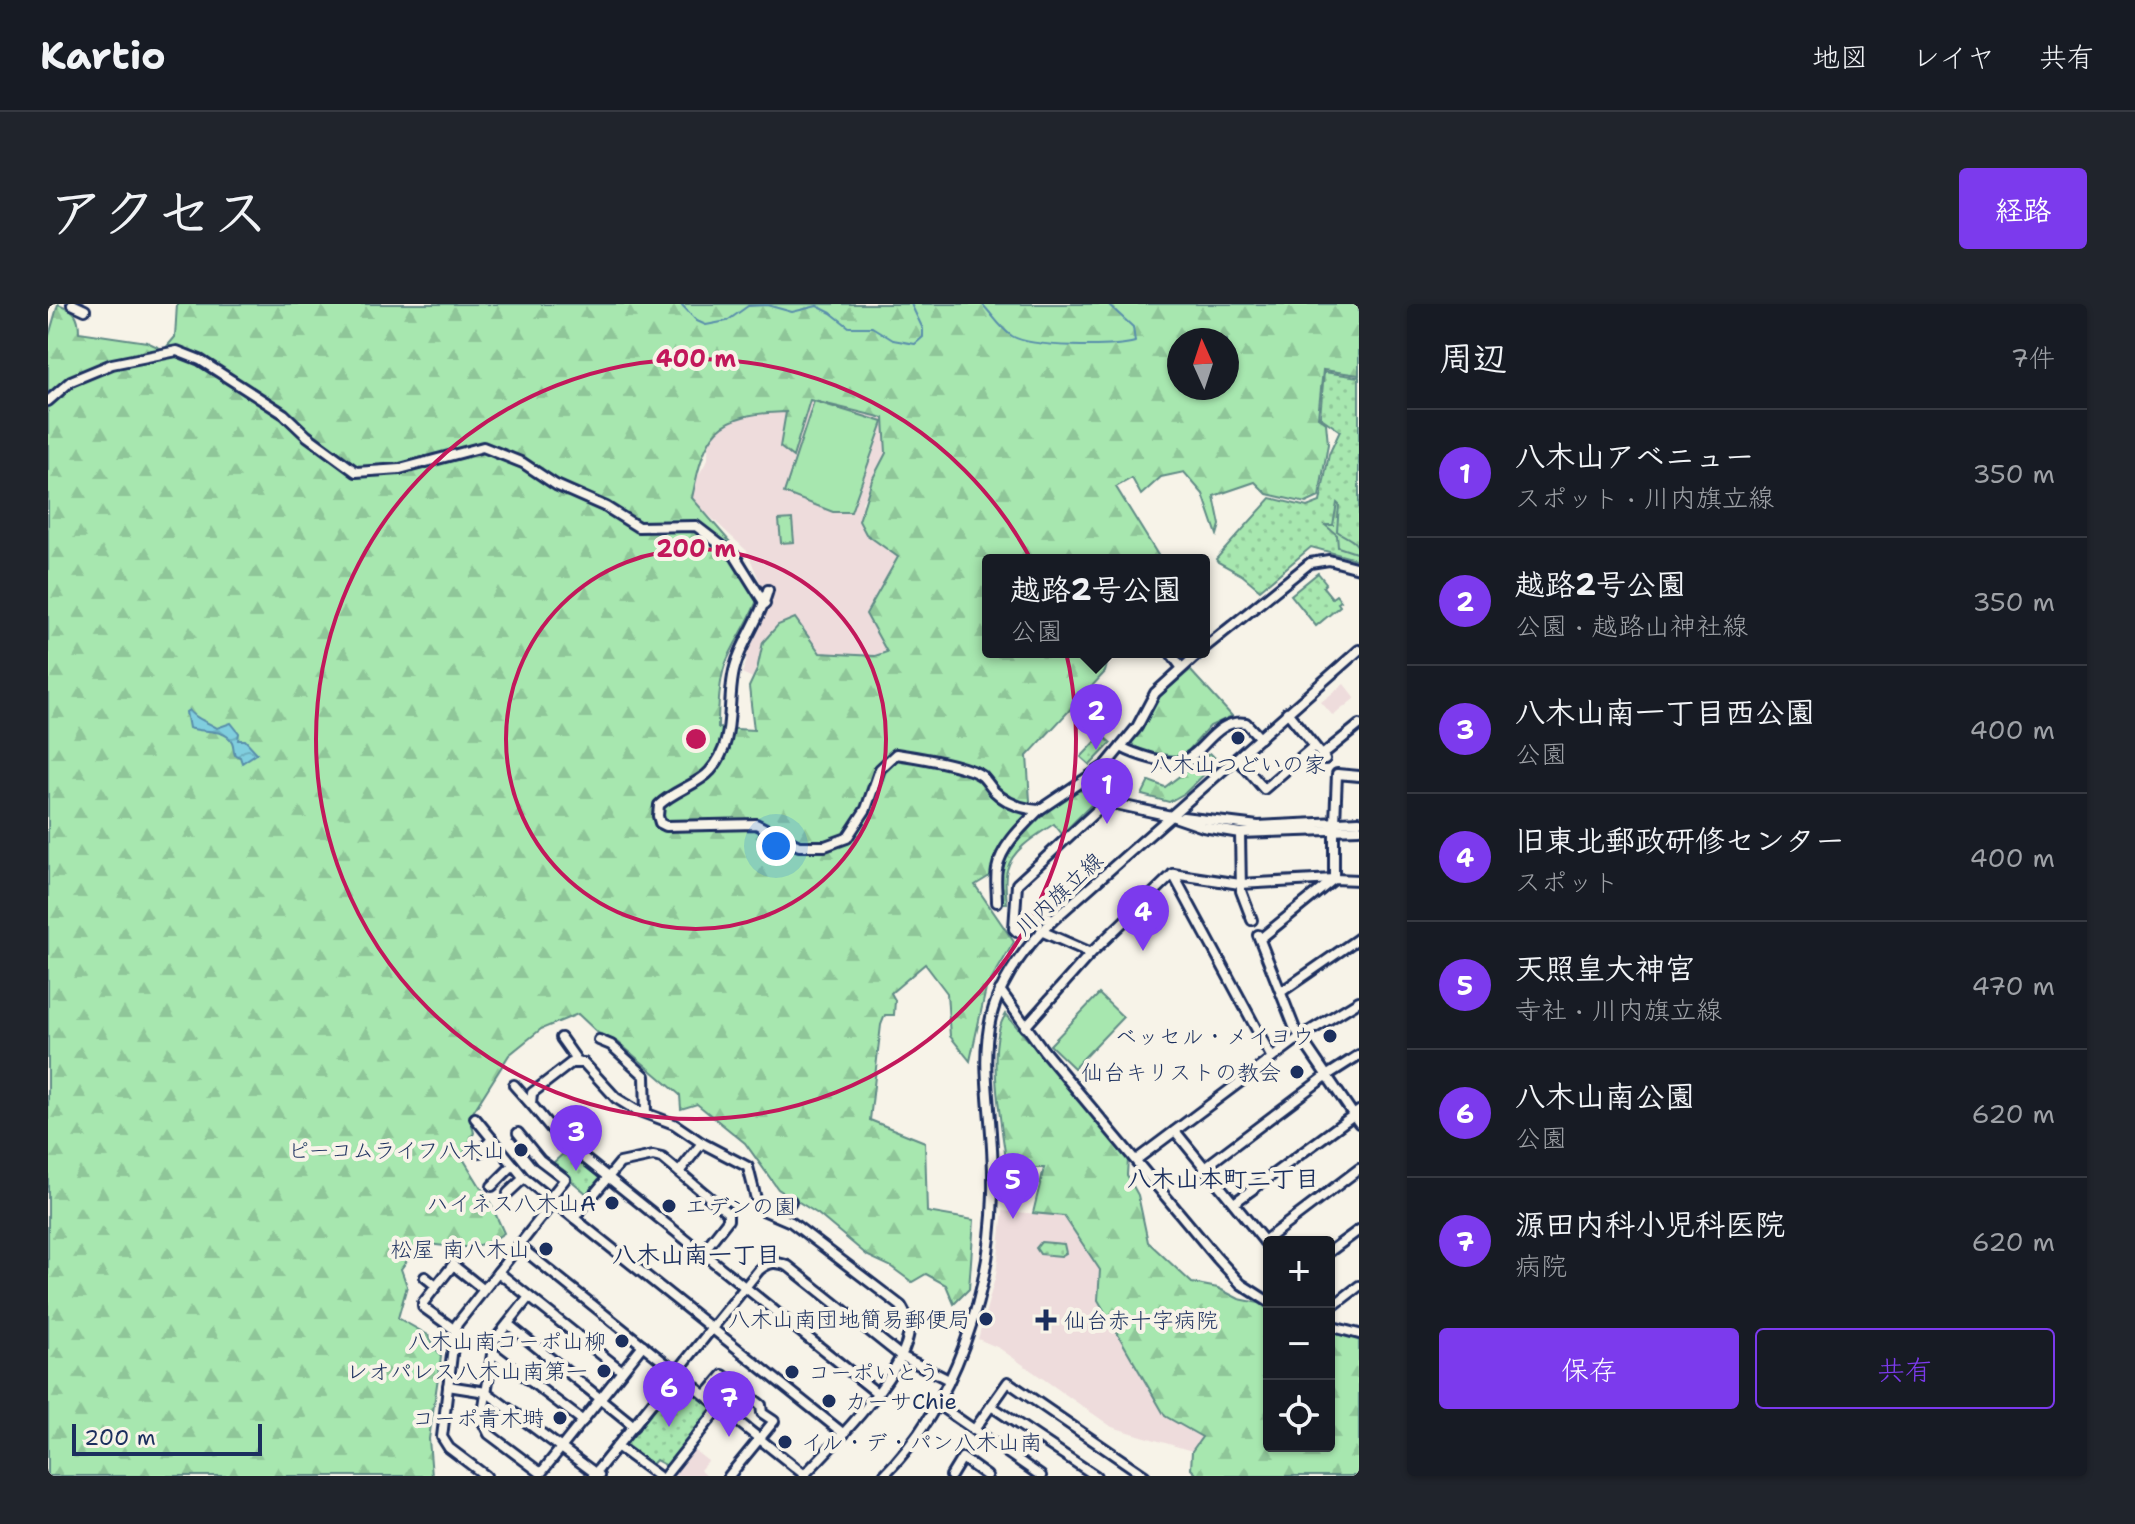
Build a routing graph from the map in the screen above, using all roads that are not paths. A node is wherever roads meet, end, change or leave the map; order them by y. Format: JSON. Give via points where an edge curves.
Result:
{"nodes":[{"id":1,"x":72,"y":304,"type":"edge"},
{"id":2,"x":85,"y":310,"type":"dead end"},
{"id":3,"x":48,"y":401,"type":"edge"},
{"id":4,"x":1359,"y":568,"type":"edge"},
{"id":5,"x":768,"y":590,"type":"dead end"},
{"id":6,"x":765,"y":604,"type":"junction"},
{"id":7,"x":1210,"y":644,"type":"edge"},
{"id":8,"x":1359,"y":650,"type":"edge"},
{"id":9,"x":1174,"y":658,"type":"edge"},
{"id":10,"x":1192,"y":658,"type":"edge"},
{"id":11,"x":1181,"y":667,"type":"junction"},
{"id":12,"x":1287,"y":712,"type":"junction"},
{"id":13,"x":1359,"y":725,"type":"edge"},
{"id":14,"x":1260,"y":738,"type":"junction"},
{"id":15,"x":1314,"y":746,"type":"junction"},
{"id":16,"x":1121,"y":747,"type":"junction"},
{"id":17,"x":1237,"y":758,"type":"junction"},
{"id":18,"x":1359,"y":776,"type":"edge"},
{"id":19,"x":1039,"y":810,"type":"junction"},
{"id":20,"x":1171,"y":816,"type":"junction"},
{"id":21,"x":1359,"y":821,"type":"edge"},
{"id":22,"x":1334,"y":825,"type":"junction"},
{"id":23,"x":1359,"y":829,"type":"edge"},
{"id":24,"x":1240,"y":833,"type":"junction"},
{"id":25,"x":1173,"y":874,"type":"junction"},
{"id":26,"x":1334,"y":879,"type":"junction"},
{"id":27,"x":1359,"y":880,"type":"edge"},
{"id":28,"x":1240,"y":884,"type":"junction"},
{"id":29,"x":997,"y":902,"type":"dead end"},
{"id":30,"x":1252,"y":920,"type":"dead end"},
{"id":31,"x":1052,"y":921,"type":"junction"},
{"id":32,"x":1041,"y":931,"type":"junction"},
{"id":33,"x":1359,"y":938,"type":"edge"},
{"id":34,"x":1091,"y":953,"type":"junction"},
{"id":35,"x":1000,"y":990,"type":"junction"},
{"id":36,"x":1281,"y":992,"type":"junction"},
{"id":37,"x":1359,"y":1001,"type":"edge"},
{"id":38,"x":1025,"y":1027,"type":"junction"},
{"id":39,"x":1300,"y":1037,"type":"junction"},
{"id":40,"x":561,"y":1038,"type":"dead end"},
{"id":41,"x":599,"y":1040,"type":"dead end"},
{"id":42,"x":1359,"y":1055,"type":"edge"},
{"id":43,"x":1272,"y":1058,"type":"junction"},
{"id":44,"x":578,"y":1062,"type":"junction"},
{"id":45,"x":1326,"y":1076,"type":"junction"},
{"id":46,"x":514,"y":1085,"type":"dead end"},
{"id":47,"x":530,"y":1103,"type":"junction"},
{"id":48,"x":646,"y":1113,"type":"junction"},
{"id":49,"x":1356,"y":1113,"type":"edge"},
{"id":50,"x":475,"y":1118,"type":"dead end"},
{"id":51,"x":1359,"y":1123,"type":"edge"},
{"id":52,"x":1175,"y":1131,"type":"junction"},
{"id":53,"x":518,"y":1133,"type":"dead end"},
{"id":54,"x":492,"y":1139,"type":"junction"},
{"id":55,"x":702,"y":1143,"type":"junction"},
{"id":56,"x":480,"y":1152,"type":"dead end"},
{"id":57,"x":1136,"y":1160,"type":"junction"},
{"id":58,"x":513,"y":1165,"type":"junction"},
{"id":59,"x":1204,"y":1168,"type":"junction"},
{"id":60,"x":1359,"y":1169,"type":"edge"},
{"id":61,"x":679,"y":1172,"type":"junction"},
{"id":62,"x":524,"y":1178,"type":"junction"},
{"id":63,"x":608,"y":1178,"type":"junction"},
{"id":64,"x":492,"y":1186,"type":"dead end"},
{"id":65,"x":508,"y":1193,"type":"dead end"},
{"id":66,"x":552,"y":1200,"type":"junction"},
{"id":67,"x":791,"y":1201,"type":"dead end"},
{"id":68,"x":1234,"y":1203,"type":"junction"},
{"id":69,"x":781,"y":1217,"type":"junction"},
{"id":70,"x":574,"y":1218,"type":"junction"},
{"id":71,"x":1359,"y":1230,"type":"edge"},
{"id":72,"x":1277,"y":1236,"type":"edge"},
{"id":73,"x":1263,"y":1239,"type":"edge"},
{"id":74,"x":519,"y":1246,"type":"junction"},
{"id":75,"x":1335,"y":1248,"type":"edge"},
{"id":76,"x":702,"y":1253,"type":"junction"},
{"id":77,"x":498,"y":1272,"type":"junction"},
{"id":78,"x":425,"y":1277,"type":"dead end"},
{"id":79,"x":436,"y":1286,"type":"junction"},
{"id":80,"x":745,"y":1288,"type":"junction"},
{"id":81,"x":483,"y":1289,"type":"junction"},
{"id":82,"x":1357,"y":1290,"type":"edge"},
{"id":83,"x":529,"y":1297,"type":"junction"},
{"id":84,"x":1263,"y":1297,"type":"edge"},
{"id":85,"x":1330,"y":1308,"type":"edge"},
{"id":86,"x":508,"y":1324,"type":"junction"},
{"id":87,"x":1335,"y":1328,"type":"edge"},
{"id":88,"x":711,"y":1329,"type":"junction"},
{"id":89,"x":455,"y":1330,"type":"junction"},
{"id":90,"x":1359,"y":1334,"type":"edge"},
{"id":91,"x":643,"y":1345,"type":"junction"},
{"id":92,"x":492,"y":1352,"type":"junction"},
{"id":93,"x":901,"y":1356,"type":"junction"},
{"id":94,"x":622,"y":1371,"type":"junction"},
{"id":95,"x":676,"y":1372,"type":"junction"},
{"id":96,"x":949,"y":1380,"type":"junction"},
{"id":97,"x":448,"y":1386,"type":"junction"},
{"id":98,"x":486,"y":1392,"type":"junction"},
{"id":99,"x":877,"y":1393,"type":"junction"},
{"id":100,"x":706,"y":1395,"type":"junction"},
{"id":101,"x":601,"y":1399,"type":"junction"},
{"id":102,"x":937,"y":1404,"type":"junction"},
{"id":103,"x":991,"y":1406,"type":"junction"},
{"id":104,"x":720,"y":1407,"type":"junction"},
{"id":105,"x":583,"y":1421,"type":"junction"},
{"id":106,"x":634,"y":1426,"type":"junction"},
{"id":107,"x":974,"y":1430,"type":"junction"},
{"id":108,"x":844,"y":1434,"type":"junction"},
{"id":109,"x":759,"y":1439,"type":"junction"},
{"id":110,"x":617,"y":1446,"type":"junction"},
{"id":111,"x":562,"y":1447,"type":"junction"},
{"id":112,"x":1027,"y":1466,"type":"junction"},
{"id":113,"x":596,"y":1475,"type":"edge"},
{"id":114,"x":486,"y":1476,"type":"edge"},
{"id":115,"x":658,"y":1476,"type":"edge"},
{"id":116,"x":665,"y":1476,"type":"edge"},
{"id":117,"x":729,"y":1476,"type":"edge"},
{"id":118,"x":805,"y":1476,"type":"edge"},
{"id":119,"x":883,"y":1476,"type":"edge"},
{"id":120,"x":951,"y":1476,"type":"edge"},
{"id":121,"x":987,"y":1476,"type":"edge"},
{"id":122,"x":1019,"y":1476,"type":"edge"},
{"id":123,"x":1041,"y":1476,"type":"edge"},
{"id":124,"x":1096,"y":1476,"type":"edge"},
{"id":125,"x":1145,"y":1476,"type":"edge"}],
"edges":[{"from":1,"to":2,"type":"street"},
{"from":3,"to":6,"type":"street","via":[[71,381],[112,364],[177,351],[284,414],[356,472],[400,469],[483,447],[523,463],[638,527],[696,526],[735,556]]},
{"from":4,"to":7,"type":"street","via":[[1329,560],[1310,563]]},
{"from":5,"to":6,"type":"street"},
{"from":6,"to":19,"type":"street","via":[[735,667],[727,743],[710,772],[659,805],[660,823],[756,824],[799,846],[825,846],[847,838],[866,809],[880,769],[896,754],[971,772],[1005,801]]},
{"from":8,"to":12,"type":"street","name":"川内旗立線"},
{"from":9,"to":11,"type":"street"},
{"from":10,"to":11,"type":"street"},
{"from":11,"to":16,"type":"street","via":[[1155,693]]},
{"from":12,"to":14,"type":"street","name":"川内旗立線"},
{"from":12,"to":15,"type":"street"},
{"from":13,"to":15,"type":"street","via":[[1323,757]]},
{"from":14,"to":16,"type":"street","via":[[1246,723],[1235,722],[1180,762]]},
{"from":14,"to":17,"type":"street","name":"川内旗立線"},
{"from":15,"to":17,"type":"street","via":[[1264,789]]},
{"from":16,"to":19,"type":"street","via":[[1106,765]]},
{"from":17,"to":20,"type":"street","name":"川内旗立線"},
{"from":18,"to":22,"type":"street","via":[[1337,774]]},
{"from":19,"to":29,"type":"street","via":[[1000,858]]},
{"from":20,"to":22,"type":"street","via":[[1249,826]]},
{"from":20,"to":24,"type":"street"},
{"from":20,"to":31,"type":"street","name":"川内旗立線"},
{"from":20,"to":31,"type":"street","via":[[1111,803],[1099,808],[1017,884],[1014,929],[1017,932],[1041,911]]},
{"from":21,"to":22,"type":"street"},
{"from":22,"to":23,"type":"street"},
{"from":22,"to":24,"type":"street"},
{"from":22,"to":26,"type":"street"},
{"from":24,"to":28,"type":"street"},
{"from":25,"to":28,"type":"street"},
{"from":25,"to":34,"type":"street"},
{"from":25,"to":43,"type":"street"},
{"from":26,"to":27,"type":"street"},
{"from":26,"to":28,"type":"street"},
{"from":26,"to":36,"type":"street","via":[[1259,937]]},
{"from":28,"to":30,"type":"street"},
{"from":31,"to":32,"type":"street","name":"川内旗立線"},
{"from":32,"to":34,"type":"street"},
{"from":32,"to":35,"type":"street","name":"川内旗立線"},
{"from":33,"to":36,"type":"street"},
{"from":34,"to":38,"type":"street"},
{"from":35,"to":38,"type":"street"},
{"from":35,"to":96,"type":"street","name":"川内旗立線","via":[[985,1054],[994,1188],[990,1240],[969,1329]]},
{"from":36,"to":39,"type":"street"},
{"from":37,"to":39,"type":"street"},
{"from":38,"to":57,"type":"street"},
{"from":39,"to":43,"type":"street"},
{"from":39,"to":45,"type":"street"},
{"from":40,"to":44,"type":"street"},
{"from":41,"to":48,"type":"street","via":[[645,1076]]},
{"from":42,"to":45,"type":"street"},
{"from":43,"to":52,"type":"street"},
{"from":44,"to":47,"type":"street","via":[[532,1093]]},
{"from":44,"to":48,"type":"street","via":[[616,1098]]},
{"from":45,"to":49,"type":"street"},
{"from":45,"to":59,"type":"street"},
{"from":46,"to":47,"type":"street"},
{"from":47,"to":63,"type":"street","via":[[559,1138]]},
{"from":48,"to":55,"type":"street"},
{"from":49,"to":51,"type":"street"},
{"from":49,"to":68,"type":"street"},
{"from":50,"to":54,"type":"street"},
{"from":52,"to":57,"type":"street"},
{"from":52,"to":59,"type":"street"},
{"from":53,"to":66,"type":"street","via":[[565,1179]]},
{"from":54,"to":56,"type":"street"},
{"from":54,"to":58,"type":"street"},
{"from":55,"to":61,"type":"street"},
{"from":55,"to":69,"type":"street","via":[[748,1167],[757,1203]]},
{"from":57,"to":84,"type":"street","via":[[1228,1271]]},
{"from":58,"to":62,"type":"street"},
{"from":58,"to":64,"type":"street"},
{"from":59,"to":68,"type":"street"},
{"from":60,"to":72,"type":"street"},
{"from":61,"to":63,"type":"street","via":[[653,1156],[620,1163]]},
{"from":61,"to":76,"type":"street","via":[[728,1213]]},
{"from":62,"to":65,"type":"street"},
{"from":62,"to":66,"type":"street"},
{"from":63,"to":70,"type":"street"},
{"from":63,"to":76,"type":"street"},
{"from":66,"to":70,"type":"street"},
{"from":66,"to":74,"type":"street"},
{"from":67,"to":69,"type":"street"},
{"from":68,"to":73,"type":"street"},
{"from":69,"to":93,"type":"street","via":[[901,1306],[909,1323]]},
{"from":70,"to":88,"type":"street"},
{"from":71,"to":75,"type":"street"},
{"from":74,"to":77,"type":"street"},
{"from":74,"to":91,"type":"street"},
{"from":76,"to":80,"type":"street"},
{"from":77,"to":81,"type":"street"},
{"from":77,"to":83,"type":"street"},
{"from":78,"to":79,"type":"street"},
{"from":79,"to":81,"type":"street","via":[[453,1265]]},
{"from":79,"to":89,"type":"street","via":[[423,1307]]},
{"from":80,"to":88,"type":"street"},
{"from":80,"to":93,"type":"street","via":[[767,1264],[779,1262]]},
{"from":80,"to":99,"type":"street"},
{"from":81,"to":89,"type":"street"},
{"from":82,"to":85,"type":"street"},
{"from":83,"to":86,"type":"street"},
{"from":83,"to":94,"type":"street"},
{"from":86,"to":92,"type":"street"},
{"from":86,"to":101,"type":"street"},
{"from":87,"to":90,"type":"street"},
{"from":88,"to":95,"type":"street"},
{"from":88,"to":108,"type":"street"},
{"from":89,"to":97,"type":"street"},
{"from":91,"to":94,"type":"street"},
{"from":91,"to":95,"type":"street"},
{"from":92,"to":98,"type":"street"},
{"from":92,"to":105,"type":"street"},
{"from":93,"to":96,"type":"street"},
{"from":93,"to":99,"type":"street"},
{"from":94,"to":101,"type":"street"},
{"from":95,"to":100,"type":"street"},
{"from":95,"to":106,"type":"street"},
{"from":96,"to":102,"type":"street","name":"川内旗立線"},
{"from":97,"to":98,"type":"street"},
{"from":97,"to":114,"type":"street","via":[[442,1437]]},
{"from":98,"to":111,"type":"street"},
{"from":98,"to":111,"type":"street","via":[[484,1428],[541,1473]]},
{"from":99,"to":108,"type":"street"},
{"from":100,"to":104,"type":"street"},
{"from":100,"to":109,"type":"street","via":[[723,1375],[761,1405],[762,1413],[774,1421]]},
{"from":101,"to":105,"type":"street"},
{"from":101,"to":106,"type":"street"},
{"from":102,"to":107,"type":"street"},
{"from":102,"to":119,"type":"street","name":"川内旗立線"},
{"from":103,"to":107,"type":"street"},
{"from":103,"to":124,"type":"street"},
{"from":103,"to":125,"type":"street","via":[[1008,1382]]},
{"from":104,"to":109,"type":"street"},
{"from":104,"to":116,"type":"street"},
{"from":105,"to":111,"type":"street"},
{"from":106,"to":110,"type":"street"},
{"from":107,"to":112,"type":"street"},
{"from":108,"to":118,"type":"street"},
{"from":109,"to":117,"type":"street"},
{"from":109,"to":118,"type":"street"},
{"from":110,"to":113,"type":"street"},
{"from":110,"to":115,"type":"street"},
{"from":111,"to":113,"type":"street"},
{"from":112,"to":122,"type":"street"},
{"from":112,"to":123,"type":"street"},
{"from":120,"to":121,"type":"street","via":[[962,1458]]}]}
